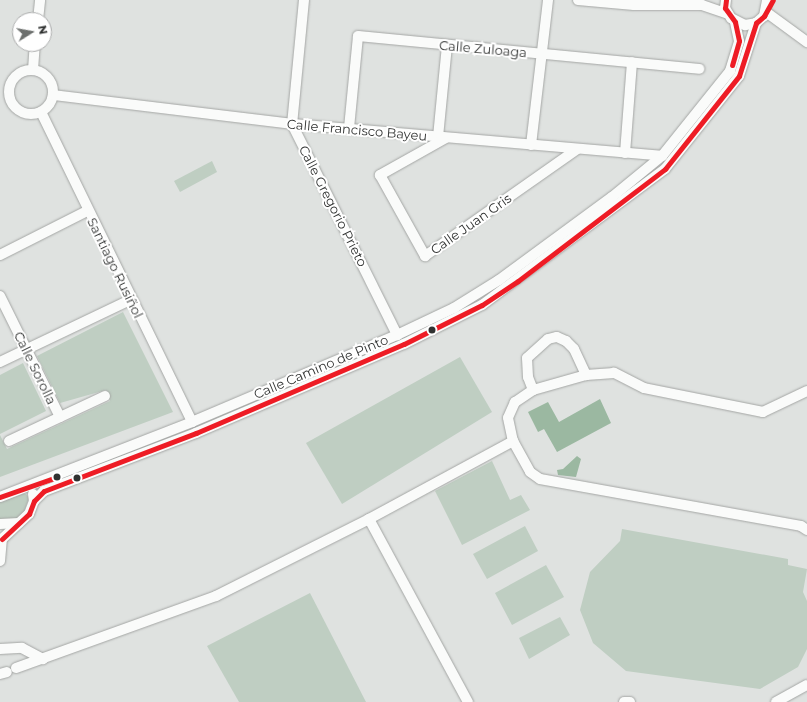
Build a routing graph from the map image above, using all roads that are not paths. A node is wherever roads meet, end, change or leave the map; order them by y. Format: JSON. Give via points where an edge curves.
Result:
{"nodes":[{"id":1,"x":40,"y":0,"type":"edge"},
{"id":2,"x":304,"y":0,"type":"edge"},
{"id":3,"x":548,"y":0,"type":"edge"},
{"id":4,"x":578,"y":0,"type":"edge"},
{"id":5,"x":726,"y":0,"type":"edge"},
{"id":6,"x":769,"y":5,"type":"edge"},
{"id":7,"x":39,"y":12,"type":"edge"},
{"id":8,"x":728,"y":14,"type":"junction"},
{"id":9,"x":735,"y":22,"type":"junction"},
{"id":10,"x":756,"y":23,"type":"junction"},
{"id":11,"x":807,"y":42,"type":"edge"},
{"id":12,"x":447,"y":46,"type":"junction"},
{"id":13,"x":34,"y":52,"type":"edge"},
{"id":14,"x":540,"y":53,"type":"junction"},
{"id":15,"x":632,"y":62,"type":"junction"},
{"id":16,"x":699,"y":69,"type":"dead end"},
{"id":17,"x":33,"y":70,"type":"junction"},
{"id":18,"x":5,"y":91,"type":"edge"},
{"id":19,"x":53,"y":95,"type":"junction"},
{"id":20,"x":41,"y":112,"type":"junction"},
{"id":21,"x":292,"y":124,"type":"junction"},
{"id":22,"x":349,"y":128,"type":"junction"},
{"id":23,"x":442,"y":137,"type":"junction"},
{"id":24,"x":532,"y":145,"type":"junction"},
{"id":25,"x":577,"y":149,"type":"junction"},
{"id":26,"x":625,"y":153,"type":"junction"},
{"id":27,"x":662,"y":156,"type":"junction"},
{"id":28,"x":87,"y":211,"type":"junction"},
{"id":29,"x":0,"y":255,"type":"edge"},
{"id":30,"x":0,"y":296,"type":"edge"},
{"id":31,"x":130,"y":300,"type":"junction"},
{"id":32,"x":397,"y":335,"type":"junction"},
{"id":33,"x":26,"y":349,"type":"junction"},
{"id":34,"x":0,"y":362,"type":"edge"},
{"id":35,"x":586,"y":375,"type":"junction"},
{"id":36,"x":533,"y":390,"type":"junction"},
{"id":37,"x":807,"y":391,"type":"edge"},
{"id":38,"x":105,"y":396,"type":"dead end"},
{"id":39,"x":60,"y":417,"type":"junction"},
{"id":40,"x":192,"y":422,"type":"junction"},
{"id":41,"x":9,"y":441,"type":"dead end"},
{"id":42,"x":513,"y":441,"type":"junction"},
{"id":43,"x":22,"y":489,"type":"junction"},
{"id":44,"x":0,"y":497,"type":"edge"},
{"id":45,"x":34,"y":500,"type":"junction"},
{"id":46,"x":369,"y":519,"type":"junction"},
{"id":47,"x":19,"y":523,"type":"junction"},
{"id":48,"x":0,"y":524,"type":"edge"},
{"id":49,"x":807,"y":530,"type":"edge"},
{"id":50,"x":1,"y":537,"type":"edge"},
{"id":51,"x":0,"y":561,"type":"edge"},
{"id":52,"x":0,"y":648,"type":"edge"},
{"id":53,"x":43,"y":659,"type":"junction"},
{"id":54,"x":8,"y":671,"type":"edge"},
{"id":55,"x":807,"y":685,"type":"edge"},
{"id":56,"x":468,"y":702,"type":"edge"},
{"id":57,"x":624,"y":702,"type":"edge"},
{"id":58,"x":630,"y":702,"type":"edge"},
{"id":59,"x":776,"y":702,"type":"edge"}],
"edges":[{"from":1,"to":7,"type":"street"},
{"from":2,"to":21,"type":"street"},
{"from":3,"to":14,"type":"street"},
{"from":4,"to":8,"type":"street","via":[[634,5],[702,5]]},
{"from":5,"to":8,"type":"street"},
{"from":6,"to":10,"type":"street"},
{"from":6,"to":11,"type":"street"},
{"from":8,"to":9,"type":"street"},
{"from":9,"to":10,"type":"street","via":[[745,25]]},
{"from":9,"to":27,"type":"street","name":"Calle Camino de Pinto","via":[[739,42],[730,71]]},
{"from":10,"to":45,"type":"street","name":"Calle Camino de Pinto","via":[[739,76],[665,169],[482,305],[404,344],[196,433],[44,491]]},
{"from":12,"to":14,"type":"street","name":"Calle Zuloaga"},
{"from":12,"to":22,"type":"street","name":"Calle Zuloaga","via":[[358,36]]},
{"from":12,"to":23,"type":"street"},
{"from":13,"to":17,"type":"street"},
{"from":14,"to":15,"type":"street","name":"Calle Zuloaga"},
{"from":14,"to":24,"type":"street"},
{"from":15,"to":16,"type":"street","name":"Calle Zuloaga"},
{"from":15,"to":26,"type":"street"},
{"from":17,"to":18,"type":"street","via":[[18,74]]},
{"from":17,"to":19,"type":"street","via":[[46,75],[50,80]]},
{"from":18,"to":20,"type":"street","via":[[20,111],[34,114]]},
{"from":19,"to":20,"type":"street","via":[[47,108]]},
{"from":19,"to":21,"type":"street","name":"Calle Francisco Bayeu"},
{"from":20,"to":28,"type":"street","name":"Santiago Rusiñol"},
{"from":21,"to":22,"type":"street","name":"Calle Francisco Bayeu"},
{"from":21,"to":32,"type":"street","name":"Calle Gregorio Prieto"},
{"from":22,"to":23,"type":"street","name":"Calle Francisco Bayeu"},
{"from":23,"to":24,"type":"street","name":"Calle Francisco Bayeu"},
{"from":23,"to":25,"type":"street","name":"Calle Juan Gris","via":[[380,175],[425,256]]},
{"from":24,"to":25,"type":"street","name":"Calle Francisco Bayeu"},
{"from":25,"to":26,"type":"street","name":"Calle Francisco Bayeu"},
{"from":26,"to":27,"type":"street","name":"Calle Francisco Bayeu"},
{"from":27,"to":32,"type":"street","name":"Calle Camino de Pinto","via":[[612,197],[498,280],[454,308]]},
{"from":28,"to":29,"type":"street"},
{"from":28,"to":31,"type":"street","name":"Santiago Rusiñol"},
{"from":30,"to":33,"type":"street","name":"Calle Sorolla"},
{"from":31,"to":33,"type":"street"},
{"from":31,"to":40,"type":"street","name":"Santiago Rusiñol"},
{"from":32,"to":40,"type":"street","name":"Calle Camino de Pinto"},
{"from":33,"to":34,"type":"street"},
{"from":33,"to":39,"type":"street","name":"Calle Sorolla"},
{"from":35,"to":36,"type":"street"},
{"from":35,"to":36,"type":"street","via":[[574,349],[566,341],[557,337],[548,339],[527,358],[528,377]]},
{"from":35,"to":37,"type":"street","via":[[614,373],[644,388],[762,412]]},
{"from":36,"to":42,"type":"street","via":[[515,402],[508,418]]},
{"from":38,"to":39,"type":"street"},
{"from":39,"to":41,"type":"street"},
{"from":40,"to":43,"type":"street","name":"Calle Camino de Pinto"},
{"from":42,"to":46,"type":"street"},
{"from":42,"to":49,"type":"street","via":[[530,472],[540,479],[801,526]]},
{"from":43,"to":44,"type":"street","name":"Calle Camino de Pinto"},
{"from":43,"to":45,"type":"street","via":[[33,494]]},
{"from":45,"to":47,"type":"street","via":[[29,514]]},
{"from":46,"to":53,"type":"street","via":[[216,596]]},
{"from":46,"to":56,"type":"street"},
{"from":47,"to":48,"type":"street"},
{"from":47,"to":50,"type":"street"},
{"from":50,"to":51,"type":"street"},
{"from":52,"to":53,"type":"street","via":[[22,648]]},
{"from":53,"to":54,"type":"street"},
{"from":55,"to":59,"type":"street"},
{"from":57,"to":58,"type":"street"}]}
